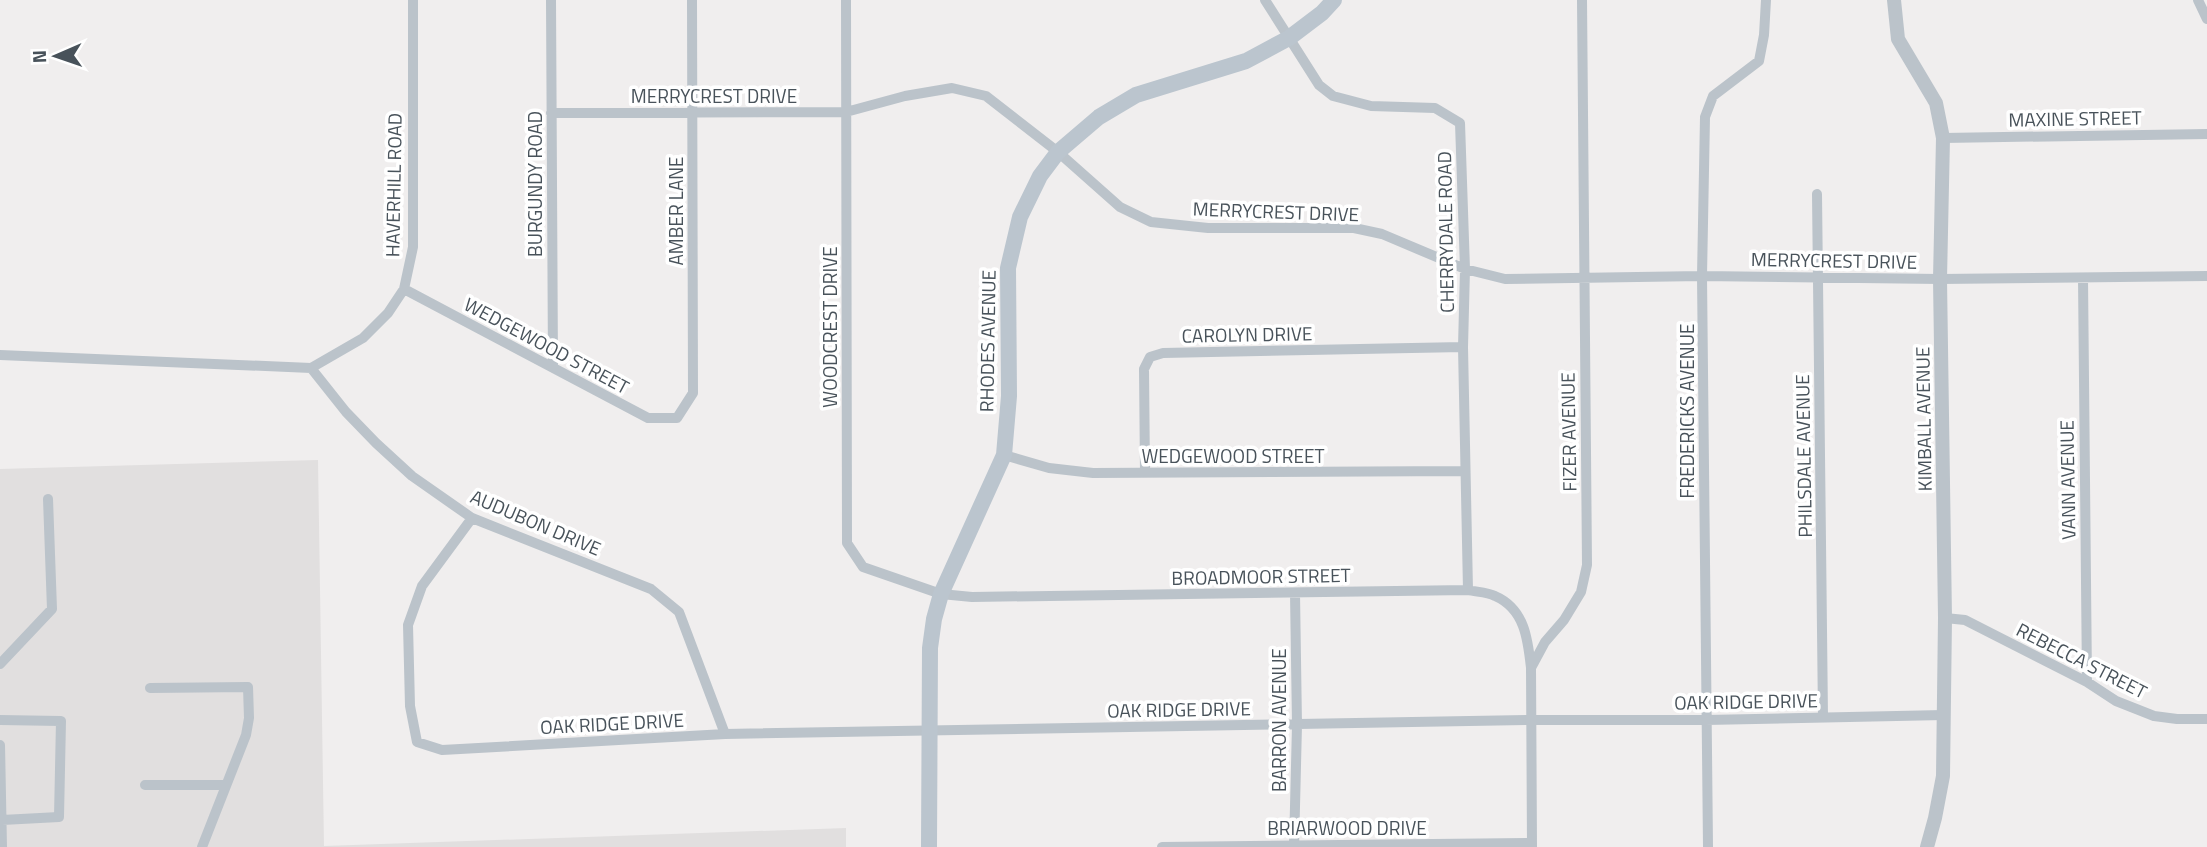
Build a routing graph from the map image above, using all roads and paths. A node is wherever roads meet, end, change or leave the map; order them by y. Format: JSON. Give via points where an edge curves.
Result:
{"nodes":[{"id":1,"x":413,"y":0,"type":"edge"},
{"id":2,"x":551,"y":0,"type":"edge"},
{"id":3,"x":692,"y":0,"type":"edge"},
{"id":4,"x":846,"y":0,"type":"edge"},
{"id":5,"x":1265,"y":0,"type":"edge"},
{"id":6,"x":1334,"y":0,"type":"edge"},
{"id":7,"x":1582,"y":0,"type":"edge"},
{"id":8,"x":1766,"y":0,"type":"edge"},
{"id":9,"x":1894,"y":0,"type":"edge"},
{"id":10,"x":2198,"y":0,"type":"edge"},
{"id":11,"x":2207,"y":19,"type":"edge"},
{"id":12,"x":1289,"y":38,"type":"junction"},
{"id":13,"x":846,"y":112,"type":"junction"},
{"id":14,"x":551,"y":113,"type":"junction"},
{"id":15,"x":692,"y":113,"type":"junction"},
{"id":16,"x":2207,"y":134,"type":"edge"},
{"id":17,"x":1943,"y":138,"type":"junction"},
{"id":18,"x":1058,"y":152,"type":"junction"},
{"id":19,"x":1817,"y":194,"type":"dead end"},
{"id":20,"x":1465,"y":268,"type":"junction"},
{"id":21,"x":1702,"y":276,"type":"junction"},
{"id":22,"x":2207,"y":276,"type":"edge"},
{"id":23,"x":1818,"y":277,"type":"junction"},
{"id":24,"x":1584,"y":278,"type":"junction"},
{"id":25,"x":2082,"y":278,"type":"junction"},
{"id":26,"x":1940,"y":279,"type":"junction"},
{"id":27,"x":404,"y":289,"type":"junction"},
{"id":28,"x":1463,"y":347,"type":"junction"},
{"id":29,"x":0,"y":355,"type":"edge"},
{"id":30,"x":553,"y":367,"type":"junction"},
{"id":31,"x":311,"y":368,"type":"junction"},
{"id":32,"x":677,"y":418,"type":"joint"},
{"id":33,"x":1004,"y":455,"type":"junction"},
{"id":34,"x":1465,"y":471,"type":"junction"},
{"id":35,"x":1145,"y":473,"type":"junction"},
{"id":36,"x":48,"y":499,"type":"dead end"},
{"id":37,"x":472,"y":518,"type":"junction"},
{"id":38,"x":1468,"y":590,"type":"junction"},
{"id":39,"x":1294,"y":593,"type":"junction"},
{"id":40,"x":941,"y":594,"type":"junction"},
{"id":41,"x":1945,"y":618,"type":"junction"},
{"id":42,"x":0,"y":664,"type":"edge"},
{"id":43,"x":1531,"y":668,"type":"junction"},
{"id":44,"x":2087,"y":682,"type":"junction"},
{"id":45,"x":150,"y":688,"type":"dead end"},
{"id":46,"x":1944,"y":715,"type":"junction"},
{"id":47,"x":1823,"y":717,"type":"junction"},
{"id":48,"x":2207,"y":719,"type":"edge"},
{"id":49,"x":0,"y":720,"type":"edge"},
{"id":50,"x":1530,"y":720,"type":"junction"},
{"id":51,"x":1706,"y":720,"type":"junction"},
{"id":52,"x":1297,"y":725,"type":"junction"},
{"id":53,"x":930,"y":730,"type":"junction"},
{"id":54,"x":725,"y":734,"type":"junction"},
{"id":55,"x":0,"y":745,"type":"edge"},
{"id":56,"x":145,"y":785,"type":"dead end"},
{"id":57,"x":226,"y":785,"type":"junction"},
{"id":58,"x":2,"y":820,"type":"junction"},
{"id":59,"x":1532,"y":845,"type":"edge"},
{"id":60,"x":1294,"y":846,"type":"edge"},
{"id":61,"x":1412,"y":846,"type":"edge"},
{"id":62,"x":2,"y":847,"type":"edge"},
{"id":63,"x":202,"y":847,"type":"edge"},
{"id":64,"x":929,"y":847,"type":"edge"},
{"id":65,"x":1162,"y":847,"type":"edge"},
{"id":66,"x":1708,"y":847,"type":"edge"},
{"id":67,"x":1927,"y":847,"type":"edge"}],
"edges":[{"from":1,"to":27,"type":"street","name":"HAVERHILL ROAD","via":[[413,247]]},
{"from":2,"to":14,"type":"street","name":"BURGUNDY ROAD"},
{"from":3,"to":15,"type":"street","name":"AMBER LANE"},
{"from":4,"to":13,"type":"street","name":"WOODCREST DRIVE"},
{"from":5,"to":12,"type":"street","name":"CHERRYDALE ROAD"},
{"from":6,"to":12,"type":"main road","name":"RHODES AVENUE"},
{"from":7,"to":24,"type":"street","name":"FIZER AVENUE"},
{"from":8,"to":21,"type":"street","name":"FREDERICKS AVENUE","via":[[1759,61],[1713,96],[1704,117]]},
{"from":9,"to":17,"type":"street","name":"KIMBALL AVENUE","via":[[1898,39],[1936,103]]},
{"from":10,"to":11,"type":"street"},
{"from":12,"to":18,"type":"main road","name":"RHODES AVENUE","via":[[1246,61],[1136,95],[1099,117]]},
{"from":12,"to":20,"type":"street","name":"CHERRYDALE ROAD","via":[[1319,85],[1333,96],[1371,106],[1435,108],[1460,123]]},
{"from":13,"to":15,"type":"street","name":"MERRYCREST DRIVE"},
{"from":13,"to":18,"type":"street","name":"MERRYCREST DRIVE","via":[[952,88],[986,96]]},
{"from":13,"to":40,"type":"street","name":"WOODCREST DRIVE","via":[[847,543],[863,567]]},
{"from":14,"to":15,"type":"street","name":"MERRYCREST DRIVE"},
{"from":14,"to":30,"type":"street","name":"BURGUNDY ROAD"},
{"from":15,"to":32,"type":"street","name":"AMBER LANE","via":[[693,393]]},
{"from":16,"to":17,"type":"street","name":"MAXINE STREET"},
{"from":17,"to":26,"type":"street","name":"KIMBALL AVENUE"},
{"from":18,"to":20,"type":"street","name":"MERRYCREST DRIVE","via":[[1120,207],[1151,222],[1208,228],[1354,228],[1382,234]]},
{"from":18,"to":33,"type":"main road","name":"RHODES AVENUE","via":[[1020,217],[1008,268],[1009,396]]},
{"from":19,"to":23,"type":"street","name":"PHILSDALE AVENUE"},
{"from":20,"to":24,"type":"street","name":"MERRYCREST DRIVE","via":[[1504,279]]},
{"from":20,"to":28,"type":"street","name":"CHERRYDALE ROAD"},
{"from":21,"to":23,"type":"street","name":"MERRYCREST DRIVE"},
{"from":21,"to":24,"type":"street","name":"MERRYCREST DRIVE"},
{"from":21,"to":51,"type":"street","name":"FREDERICKS AVENUE"},
{"from":22,"to":25,"type":"street","name":"MERRYCREST DRIVE"},
{"from":23,"to":26,"type":"street","name":"MERRYCREST DRIVE"},
{"from":23,"to":47,"type":"street","name":"PHILSDALE AVENUE"},
{"from":24,"to":43,"type":"street","name":"FIZER AVENUE","via":[[1587,565],[1581,592]]},
{"from":25,"to":26,"type":"street","name":"MERRYCREST DRIVE"},
{"from":25,"to":44,"type":"street","name":"VANN AVENUE"},
{"from":26,"to":41,"type":"street","name":"KIMBALL AVENUE"},
{"from":27,"to":30,"type":"street","name":"WEDGEWOOD STREET"},
{"from":27,"to":31,"type":"street","name":"HAVERHILL ROAD","via":[[363,338]]},
{"from":28,"to":34,"type":"street","name":"CHERRYDALE ROAD"},
{"from":28,"to":35,"type":"street","name":"CAROLYN DRIVE","via":[[1163,353],[1150,357],[1144,369]]},
{"from":29,"to":31,"type":"street"},
{"from":30,"to":32,"type":"street","name":"WEDGEWOOD STREET","via":[[648,418]]},
{"from":31,"to":37,"type":"street","name":"AUDUBON DRIVE","via":[[376,443],[412,476]]},
{"from":33,"to":35,"type":"street","name":"WEDGEWOOD STREET","via":[[1049,468]]},
{"from":33,"to":40,"type":"main road","name":"RHODES AVENUE"},
{"from":34,"to":35,"type":"street","name":"WEDGEWOOD STREET"},
{"from":34,"to":38,"type":"street","name":"CHERRYDALE ROAD"},
{"from":36,"to":42,"type":"street","via":[[52,609]]},
{"from":37,"to":54,"type":"street","name":"AUDUBON DRIVE","via":[[651,589],[679,612]]},
{"from":37,"to":54,"type":"street","name":"OAK RIDGE DRIVE","via":[[422,586],[408,625],[410,706],[417,742],[442,750]]},
{"from":38,"to":39,"type":"street","name":"BROADMOOR STREET"},
{"from":38,"to":43,"type":"street","name":"BROADMOOR STREET","via":[[1495,596],[1512,607],[1527,636]]},
{"from":39,"to":40,"type":"street","name":"BROADMOOR STREET"},
{"from":39,"to":52,"type":"street","name":"BARRON AVENUE"},
{"from":40,"to":53,"type":"main road","name":"RHODES AVENUE","via":[[930,648]]},
{"from":41,"to":44,"type":"street","name":"REBECCA STREET","via":[[1965,620]]},
{"from":41,"to":46,"type":"street","name":"KIMBALL AVENUE"},
{"from":43,"to":50,"type":"street","name":"FIZER AVENUE"},
{"from":44,"to":48,"type":"street","name":"REBECCA STREET","via":[[2116,701],[2154,716]]},
{"from":45,"to":57,"type":"street","via":[[248,687],[246,734]]},
{"from":46,"to":47,"type":"street","name":"OAK RIDGE DRIVE"},
{"from":46,"to":67,"type":"street","name":"KIMBALL AVENUE","via":[[1943,776]]},
{"from":47,"to":51,"type":"street","name":"OAK RIDGE DRIVE"},
{"from":49,"to":58,"type":"street","via":[[61,721],[62,752],[59,817]]},
{"from":50,"to":51,"type":"street","name":"OAK RIDGE DRIVE"},
{"from":50,"to":52,"type":"street","name":"OAK RIDGE DRIVE"},
{"from":50,"to":59,"type":"street","name":"FIZER AVENUE"},
{"from":51,"to":66,"type":"street","name":"FREDERICKS AVENUE"},
{"from":52,"to":53,"type":"street","name":"OAK RIDGE DRIVE"},
{"from":52,"to":60,"type":"street","name":"BARRON AVENUE"},
{"from":53,"to":54,"type":"street","name":"OAK RIDGE DRIVE"},
{"from":53,"to":64,"type":"main road","name":"RHODES AVENUE"},
{"from":55,"to":58,"type":"street"},
{"from":56,"to":57,"type":"street"},
{"from":57,"to":63,"type":"street"},
{"from":58,"to":62,"type":"street"},
{"from":59,"to":61,"type":"street","name":"BRIARWOOD DRIVE"},
{"from":60,"to":61,"type":"street","name":"BRIARWOOD DRIVE"},
{"from":60,"to":65,"type":"street","name":"BRIARWOOD DRIVE"}]}
